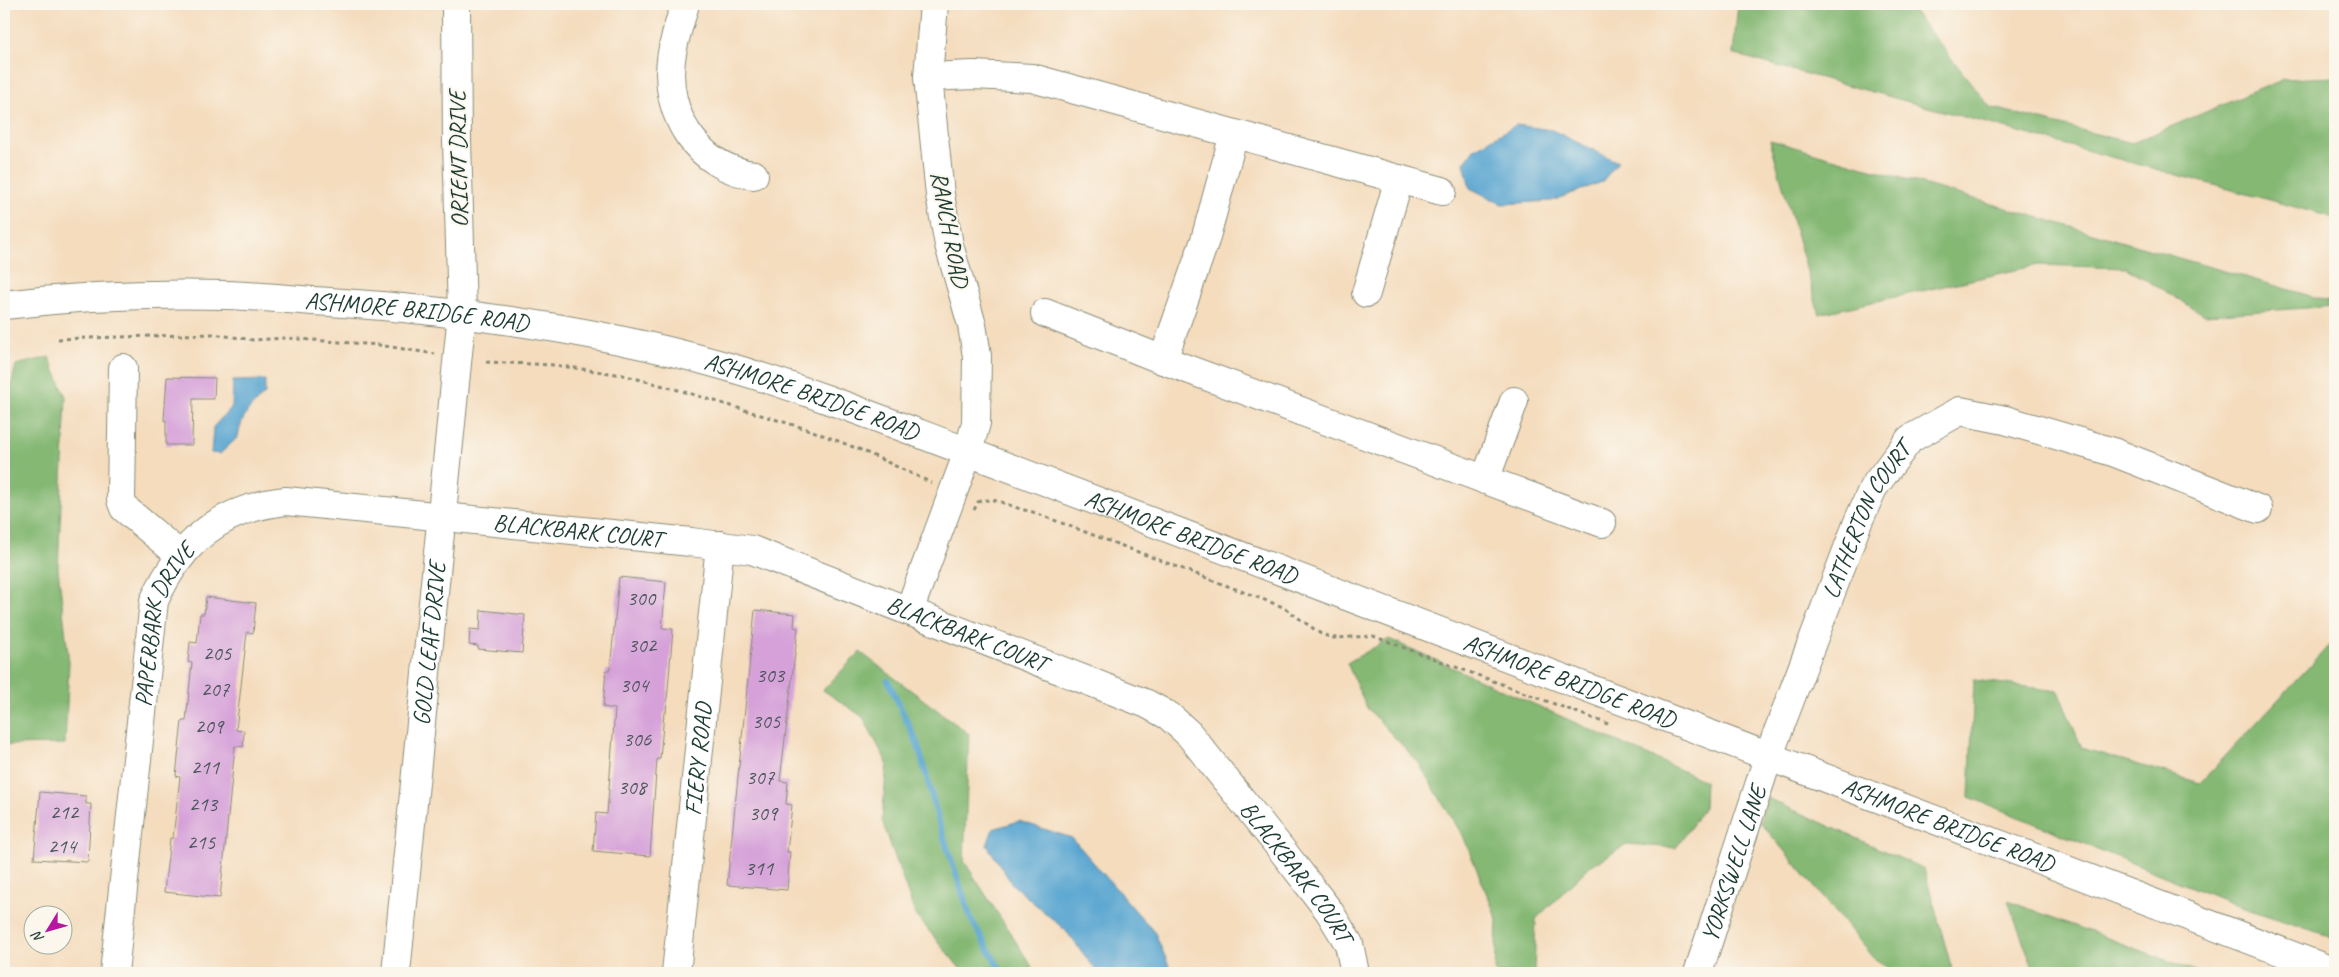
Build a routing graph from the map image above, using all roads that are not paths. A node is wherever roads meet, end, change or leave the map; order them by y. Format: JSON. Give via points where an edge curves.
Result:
{"nodes":[{"id":1,"x":456,"y":4,"type":"edge"},
{"id":2,"x":685,"y":4,"type":"edge"},
{"id":3,"x":934,"y":4,"type":"edge"},
{"id":4,"x":928,"y":77,"type":"junction"},
{"id":5,"x":1234,"y":134,"type":"junction"},
{"id":6,"x":754,"y":175,"type":"dead end"},
{"id":7,"x":1398,"y":179,"type":"junction"},
{"id":8,"x":1442,"y":191,"type":"dead end"},
{"id":9,"x":1366,"y":293,"type":"dead end"},
{"id":10,"x":4,"y":304,"type":"edge"},
{"id":11,"x":462,"y":313,"type":"junction"},
{"id":12,"x":1045,"y":313,"type":"dead end"},
{"id":13,"x":1163,"y":360,"type":"junction"},
{"id":14,"x":123,"y":368,"type":"dead end"},
{"id":15,"x":1514,"y":401,"type":"dead end"},
{"id":16,"x":968,"y":452,"type":"junction"},
{"id":17,"x":1485,"y":480,"type":"junction"},
{"id":18,"x":2258,"y":509,"type":"dead end"},
{"id":19,"x":443,"y":517,"type":"junction"},
{"id":20,"x":1602,"y":523,"type":"dead end"},
{"id":21,"x":720,"y":545,"type":"junction"},
{"id":22,"x":181,"y":556,"type":"junction"},
{"id":23,"x":908,"y":611,"type":"junction"},
{"id":24,"x":1769,"y":755,"type":"junction"},
{"id":25,"x":2335,"y":972,"type":"edge"},
{"id":26,"x":114,"y":973,"type":"edge"},
{"id":27,"x":396,"y":973,"type":"edge"},
{"id":28,"x":676,"y":973,"type":"edge"},
{"id":29,"x":1355,"y":973,"type":"edge"},
{"id":30,"x":1698,"y":973,"type":"edge"}],
"edges":[{"from":1,"to":11,"type":"street","name":"ORIENT DRIVE"},
{"from":2,"to":6,"type":"street","via":[[671,60],[671,92],[676,112],[697,147],[712,160],[730,170]]},
{"from":3,"to":4,"type":"street","name":"RANCH ROAD"},
{"from":4,"to":5,"type":"street","via":[[973,74],[1032,78]]},
{"from":4,"to":16,"type":"street","name":"RANCH ROAD","via":[[940,195],[977,356],[976,422]]},
{"from":5,"to":7,"type":"street"},
{"from":5,"to":13,"type":"street","via":[[1206,240]]},
{"from":7,"to":8,"type":"street"},
{"from":7,"to":9,"type":"street"},
{"from":10,"to":11,"type":"street","name":"ASHMORE BRIDGE ROAD","via":[[126,295],[227,295]]},
{"from":11,"to":16,"type":"street","name":"ASHMORE BRIDGE ROAD","via":[[591,334],[724,365],[793,386]]},
{"from":11,"to":19,"type":"street","name":"GOLD LEAF DRIVE"},
{"from":12,"to":13,"type":"street"},
{"from":13,"to":17,"type":"street"},
{"from":14,"to":22,"type":"street","via":[[121,500],[124,508]]},
{"from":15,"to":17,"type":"street"},
{"from":16,"to":23,"type":"street","name":"RANCH ROAD"},
{"from":16,"to":24,"type":"street","name":"ASHMORE BRIDGE ROAD"},
{"from":17,"to":20,"type":"street"},
{"from":18,"to":24,"type":"street","name":"LATHERTON COURT","via":[[2113,452],[2005,420],[1960,411],[1910,439],[1873,488]]},
{"from":19,"to":21,"type":"street","name":"BLACKBARK COURT"},
{"from":19,"to":22,"type":"street","name":"PAPERBARK DRIVE","via":[[309,502],[266,503],[218,520]]},
{"from":19,"to":27,"type":"street","name":"GOLD LEAF DRIVE"},
{"from":21,"to":23,"type":"street","name":"BLACKBARK COURT","via":[[752,550]]},
{"from":21,"to":28,"type":"street","name":"FIERY ROAD"},
{"from":22,"to":26,"type":"street","name":"PAPERBARK DRIVE","via":[[163,581],[154,601]]},
{"from":23,"to":29,"type":"street","name":"BLACKBARK COURT","via":[[1147,704],[1169,716],[1189,734],[1329,911],[1350,944]]},
{"from":24,"to":25,"type":"street","name":"ASHMORE BRIDGE ROAD"},
{"from":24,"to":30,"type":"street","name":"YORKSWELL LANE"}]}
